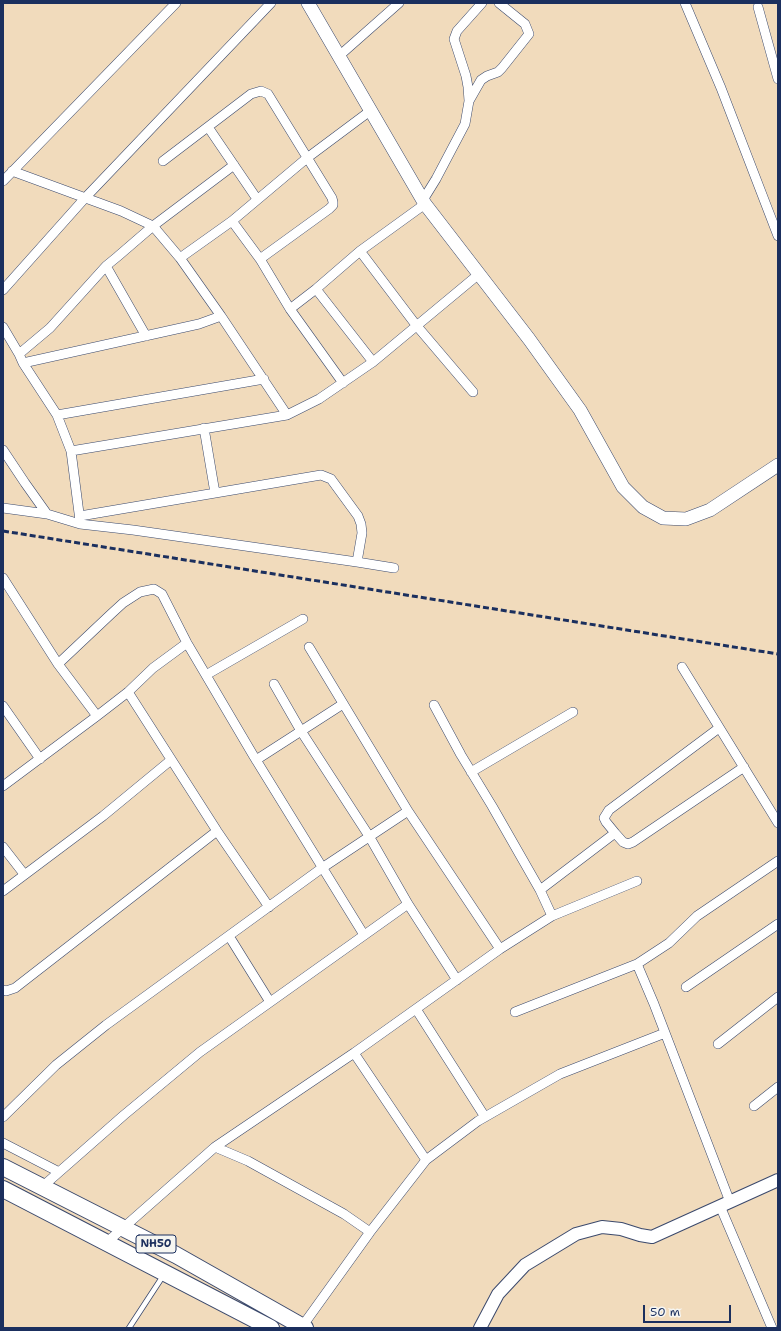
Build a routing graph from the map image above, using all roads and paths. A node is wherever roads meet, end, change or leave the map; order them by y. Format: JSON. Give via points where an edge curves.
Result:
{"nodes":[{"id":1,"x":176,"y":3,"type":"edge"},
{"id":2,"x":271,"y":3,"type":"edge"},
{"id":3,"x":308,"y":3,"type":"edge"},
{"id":4,"x":399,"y":3,"type":"edge"},
{"id":5,"x":482,"y":3,"type":"edge"},
{"id":6,"x":499,"y":3,"type":"edge"},
{"id":7,"x":685,"y":3,"type":"edge"},
{"id":8,"x":758,"y":7,"type":"dead end"},
{"id":9,"x":339,"y":56,"type":"junction"},
{"id":10,"x":778,"y":79,"type":"edge"},
{"id":11,"x":469,"y":101,"type":"junction"},
{"id":12,"x":370,"y":111,"type":"junction"},
{"id":13,"x":208,"y":127,"type":"junction"},
{"id":14,"x":307,"y":158,"type":"junction"},
{"id":15,"x":163,"y":161,"type":"dead end"},
{"id":16,"x":234,"y":165,"type":"junction"},
{"id":17,"x":12,"y":171,"type":"junction"},
{"id":18,"x":3,"y":181,"type":"edge"},
{"id":19,"x":85,"y":198,"type":"junction"},
{"id":20,"x":257,"y":199,"type":"junction"},
{"id":21,"x":424,"y":202,"type":"junction"},
{"id":22,"x":232,"y":221,"type":"junction"},
{"id":23,"x":153,"y":226,"type":"junction"},
{"id":24,"x":778,"y":236,"type":"edge"},
{"id":25,"x":360,"y":251,"type":"junction"},
{"id":26,"x":180,"y":258,"type":"junction"},
{"id":27,"x":260,"y":259,"type":"junction"},
{"id":28,"x":106,"y":266,"type":"junction"},
{"id":29,"x":479,"y":274,"type":"junction"},
{"id":30,"x":3,"y":290,"type":"edge"},
{"id":31,"x":316,"y":290,"type":"junction"},
{"id":32,"x":290,"y":309,"type":"junction"},
{"id":33,"x":221,"y":316,"type":"junction"},
{"id":34,"x":416,"y":325,"type":"junction"},
{"id":35,"x":3,"y":327,"type":"edge"},
{"id":36,"x":146,"y":336,"type":"junction"},
{"id":37,"x":19,"y":354,"type":"junction"},
{"id":38,"x":373,"y":362,"type":"junction"},
{"id":39,"x":23,"y":363,"type":"junction"},
{"id":40,"x":264,"y":379,"type":"junction"},
{"id":41,"x":343,"y":382,"type":"junction"},
{"id":42,"x":473,"y":392,"type":"dead end"},
{"id":43,"x":57,"y":415,"type":"junction"},
{"id":44,"x":287,"y":415,"type":"junction"},
{"id":45,"x":204,"y":428,"type":"junction"},
{"id":46,"x":3,"y":450,"type":"edge"},
{"id":47,"x":71,"y":451,"type":"junction"},
{"id":48,"x":778,"y":465,"type":"edge"},
{"id":49,"x":215,"y":493,"type":"junction"},
{"id":50,"x":3,"y":508,"type":"edge"},
{"id":51,"x":47,"y":514,"type":"junction"},
{"id":52,"x":80,"y":520,"type":"junction"},
{"id":53,"x":357,"y":562,"type":"junction"},
{"id":54,"x":394,"y":568,"type":"dead end"},
{"id":55,"x":3,"y":578,"type":"edge"},
{"id":56,"x":303,"y":619,"type":"dead end"},
{"id":57,"x":188,"y":643,"type":"junction"},
{"id":58,"x":309,"y":647,"type":"dead end"},
{"id":59,"x":58,"y":664,"type":"junction"},
{"id":60,"x":682,"y":667,"type":"dead end"},
{"id":61,"x":206,"y":675,"type":"junction"},
{"id":62,"x":274,"y":684,"type":"dead end"},
{"id":63,"x":128,"y":692,"type":"junction"},
{"id":64,"x":343,"y":704,"type":"junction"},
{"id":65,"x":434,"y":705,"type":"dead end"},
{"id":66,"x":3,"y":706,"type":"edge"},
{"id":67,"x":573,"y":712,"type":"dead end"},
{"id":68,"x":97,"y":716,"type":"junction"},
{"id":69,"x":719,"y":728,"type":"junction"},
{"id":70,"x":301,"y":731,"type":"junction"},
{"id":71,"x":40,"y":760,"type":"junction"},
{"id":72,"x":171,"y":760,"type":"junction"},
{"id":73,"x":256,"y":760,"type":"junction"},
{"id":74,"x":744,"y":767,"type":"junction"},
{"id":75,"x":471,"y":772,"type":"junction"},
{"id":76,"x":3,"y":786,"type":"edge"},
{"id":77,"x":408,"y":811,"type":"junction"},
{"id":78,"x":778,"y":823,"type":"edge"},
{"id":79,"x":217,"y":831,"type":"junction"},
{"id":80,"x":615,"y":833,"type":"junction"},
{"id":81,"x":369,"y":836,"type":"junction"},
{"id":82,"x":3,"y":847,"type":"edge"},
{"id":83,"x":778,"y":861,"type":"edge"},
{"id":84,"x":322,"y":868,"type":"junction"},
{"id":85,"x":24,"y":874,"type":"junction"},
{"id":86,"x":637,"y":881,"type":"dead end"},
{"id":87,"x":540,"y":890,"type":"junction"},
{"id":88,"x":3,"y":891,"type":"edge"},
{"id":89,"x":408,"y":904,"type":"junction"},
{"id":90,"x":269,"y":907,"type":"junction"},
{"id":91,"x":552,"y":916,"type":"junction"},
{"id":92,"x":778,"y":924,"type":"edge"},
{"id":93,"x":364,"y":935,"type":"junction"},
{"id":94,"x":229,"y":936,"type":"junction"},
{"id":95,"x":500,"y":949,"type":"junction"},
{"id":96,"x":637,"y":964,"type":"junction"},
{"id":97,"x":456,"y":980,"type":"junction"},
{"id":98,"x":686,"y":987,"type":"dead end"},
{"id":99,"x":3,"y":990,"type":"edge"},
{"id":100,"x":778,"y":997,"type":"edge"},
{"id":101,"x":270,"y":1002,"type":"junction"},
{"id":102,"x":416,"y":1009,"type":"junction"},
{"id":103,"x":515,"y":1012,"type":"dead end"},
{"id":104,"x":665,"y":1033,"type":"junction"},
{"id":105,"x":718,"y":1044,"type":"dead end"},
{"id":106,"x":354,"y":1053,"type":"junction"},
{"id":107,"x":778,"y":1088,"type":"edge"},
{"id":108,"x":754,"y":1106,"type":"dead end"},
{"id":109,"x":3,"y":1117,"type":"edge"},
{"id":110,"x":485,"y":1117,"type":"junction"},
{"id":111,"x":3,"y":1143,"type":"edge"},
{"id":112,"x":215,"y":1148,"type":"junction"},
{"id":113,"x":426,"y":1160,"type":"junction"},
{"id":114,"x":3,"y":1167,"type":"edge"},
{"id":115,"x":59,"y":1172,"type":"junction"},
{"id":116,"x":778,"y":1180,"type":"edge"},
{"id":117,"x":42,"y":1187,"type":"junction"},
{"id":118,"x":3,"y":1189,"type":"edge"},
{"id":119,"x":725,"y":1204,"type":"junction"},
{"id":120,"x":123,"y":1228,"type":"junction"},
{"id":121,"x":370,"y":1232,"type":"junction"},
{"id":122,"x":106,"y":1243,"type":"junction"},
{"id":123,"x":165,"y":1273,"type":"junction"},
{"id":124,"x":263,"y":1326,"type":"edge"},
{"id":125,"x":303,"y":1327,"type":"edge"},
{"id":126,"x":129,"y":1328,"type":"edge"},
{"id":127,"x":480,"y":1328,"type":"edge"},
{"id":128,"x":772,"y":1328,"type":"edge"}],
"edges":[{"from":1,"to":17,"type":"street"},
{"from":2,"to":19,"type":"street"},
{"from":3,"to":9,"type":"main road"},
{"from":4,"to":9,"type":"street"},
{"from":5,"to":11,"type":"street","via":[[457,31],[454,39],[466,76]]},
{"from":6,"to":11,"type":"street","via":[[525,24],[529,34],[498,72],[482,80]]},
{"from":7,"to":24,"type":"street"},
{"from":8,"to":10,"type":"street"},
{"from":9,"to":12,"type":"main road"},
{"from":11,"to":21,"type":"street","via":[[465,124]]},
{"from":12,"to":14,"type":"street"},
{"from":12,"to":21,"type":"main road"},
{"from":13,"to":14,"type":"street","via":[[251,94],[261,91],[268,94]]},
{"from":13,"to":15,"type":"street"},
{"from":13,"to":16,"type":"street"},
{"from":14,"to":20,"type":"street"},
{"from":14,"to":27,"type":"street","via":[[332,198],[333,205]]},
{"from":16,"to":20,"type":"street"},
{"from":16,"to":23,"type":"street"},
{"from":17,"to":18,"type":"street"},
{"from":17,"to":19,"type":"street"},
{"from":19,"to":23,"type":"street"},
{"from":19,"to":30,"type":"street"},
{"from":20,"to":22,"type":"street"},
{"from":21,"to":25,"type":"street"},
{"from":21,"to":29,"type":"main road"},
{"from":22,"to":26,"type":"street"},
{"from":22,"to":27,"type":"street"},
{"from":23,"to":26,"type":"street"},
{"from":23,"to":28,"type":"street"},
{"from":25,"to":31,"type":"street"},
{"from":25,"to":34,"type":"street"},
{"from":26,"to":33,"type":"street"},
{"from":27,"to":32,"type":"street"},
{"from":28,"to":36,"type":"street"},
{"from":28,"to":37,"type":"street","via":[[50,328]]},
{"from":29,"to":34,"type":"street"},
{"from":29,"to":48,"type":"main road","via":[[580,410],[623,487],[643,507],[663,518],[686,519],[710,510]]},
{"from":31,"to":32,"type":"street"},
{"from":31,"to":38,"type":"street"},
{"from":32,"to":41,"type":"street"},
{"from":33,"to":36,"type":"street","via":[[199,324]]},
{"from":33,"to":40,"type":"street"},
{"from":34,"to":38,"type":"street"},
{"from":34,"to":42,"type":"street"},
{"from":35,"to":37,"type":"street"},
{"from":36,"to":39,"type":"street"},
{"from":37,"to":39,"type":"street"},
{"from":38,"to":41,"type":"street"},
{"from":39,"to":43,"type":"street"},
{"from":40,"to":43,"type":"street"},
{"from":40,"to":44,"type":"street"},
{"from":41,"to":44,"type":"street","via":[[319,399]]},
{"from":43,"to":47,"type":"street"},
{"from":44,"to":45,"type":"street"},
{"from":45,"to":47,"type":"street"},
{"from":45,"to":49,"type":"street"},
{"from":46,"to":51,"type":"street"},
{"from":47,"to":52,"type":"street"},
{"from":49,"to":52,"type":"street"},
{"from":49,"to":53,"type":"street","via":[[321,475],[331,479],[361,524]]},
{"from":50,"to":51,"type":"street"},
{"from":51,"to":52,"type":"street"},
{"from":52,"to":53,"type":"street"},
{"from":53,"to":54,"type":"street"},
{"from":55,"to":59,"type":"street"},
{"from":56,"to":61,"type":"street"},
{"from":57,"to":59,"type":"street","via":[[162,594],[154,589],[140,592],[123,603]]},
{"from":57,"to":61,"type":"street"},
{"from":57,"to":63,"type":"street","via":[[153,668]]},
{"from":58,"to":64,"type":"street"},
{"from":59,"to":68,"type":"street"},
{"from":60,"to":69,"type":"street"},
{"from":61,"to":73,"type":"street"},
{"from":62,"to":70,"type":"street"},
{"from":63,"to":68,"type":"street"},
{"from":63,"to":72,"type":"street"},
{"from":64,"to":70,"type":"street"},
{"from":64,"to":77,"type":"street"},
{"from":65,"to":75,"type":"street"},
{"from":66,"to":71,"type":"street"},
{"from":67,"to":75,"type":"street"},
{"from":68,"to":71,"type":"street"},
{"from":69,"to":74,"type":"street"},
{"from":69,"to":80,"type":"street","via":[[609,810],[604,818]]},
{"from":70,"to":73,"type":"street"},
{"from":70,"to":81,"type":"street"},
{"from":71,"to":76,"type":"street"},
{"from":72,"to":79,"type":"street"},
{"from":72,"to":85,"type":"street","via":[[104,816]]},
{"from":73,"to":84,"type":"street"},
{"from":74,"to":78,"type":"street"},
{"from":74,"to":80,"type":"street","via":[[632,842],[623,842]]},
{"from":75,"to":87,"type":"street"},
{"from":77,"to":81,"type":"street"},
{"from":77,"to":95,"type":"street"},
{"from":79,"to":90,"type":"street"},
{"from":79,"to":99,"type":"street","via":[[15,988]]},
{"from":80,"to":87,"type":"street"},
{"from":81,"to":84,"type":"street"},
{"from":81,"to":89,"type":"street"},
{"from":82,"to":85,"type":"street"},
{"from":83,"to":96,"type":"street","via":[[697,916],[669,943]]},
{"from":84,"to":90,"type":"street"},
{"from":84,"to":93,"type":"street"},
{"from":85,"to":88,"type":"street"},
{"from":86,"to":91,"type":"street"},
{"from":87,"to":91,"type":"street"},
{"from":89,"to":93,"type":"street"},
{"from":89,"to":97,"type":"street"},
{"from":90,"to":94,"type":"street"},
{"from":91,"to":95,"type":"street"},
{"from":92,"to":98,"type":"street"},
{"from":93,"to":101,"type":"street"},
{"from":94,"to":101,"type":"street"},
{"from":94,"to":109,"type":"street","via":[[93,1035],[56,1065]]},
{"from":95,"to":97,"type":"street"},
{"from":96,"to":103,"type":"street"},
{"from":96,"to":104,"type":"street"},
{"from":97,"to":102,"type":"street"},
{"from":100,"to":105,"type":"street"},
{"from":101,"to":115,"type":"street","via":[[200,1052]]},
{"from":102,"to":106,"type":"street"},
{"from":102,"to":110,"type":"street"},
{"from":104,"to":110,"type":"street","via":[[560,1074]]},
{"from":104,"to":119,"type":"street"},
{"from":106,"to":112,"type":"street"},
{"from":106,"to":113,"type":"street"},
{"from":107,"to":108,"type":"street"},
{"from":110,"to":113,"type":"street"},
{"from":111,"to":115,"type":"street"},
{"from":112,"to":120,"type":"street"},
{"from":112,"to":121,"type":"street","via":[[248,1161],[344,1214]]},
{"from":113,"to":121,"type":"street"},
{"from":114,"to":117,"type":"highway","number":"NH50"},
{"from":115,"to":117,"type":"street"},
{"from":116,"to":119,"type":"street"},
{"from":117,"to":120,"type":"highway","number":"NH50"},
{"from":118,"to":122,"type":"highway","number":"NH50"},
{"from":119,"to":127,"type":"street","via":[[652,1237],[602,1227],[576,1234],[525,1265],[498,1294]]},
{"from":119,"to":128,"type":"street"},
{"from":120,"to":122,"type":"street"},
{"from":120,"to":125,"type":"highway","number":"NH50"},
{"from":121,"to":125,"type":"street"},
{"from":122,"to":123,"type":"highway","number":"NH50"},
{"from":123,"to":124,"type":"highway","number":"NH50"},
{"from":123,"to":126,"type":"lane"}]}
